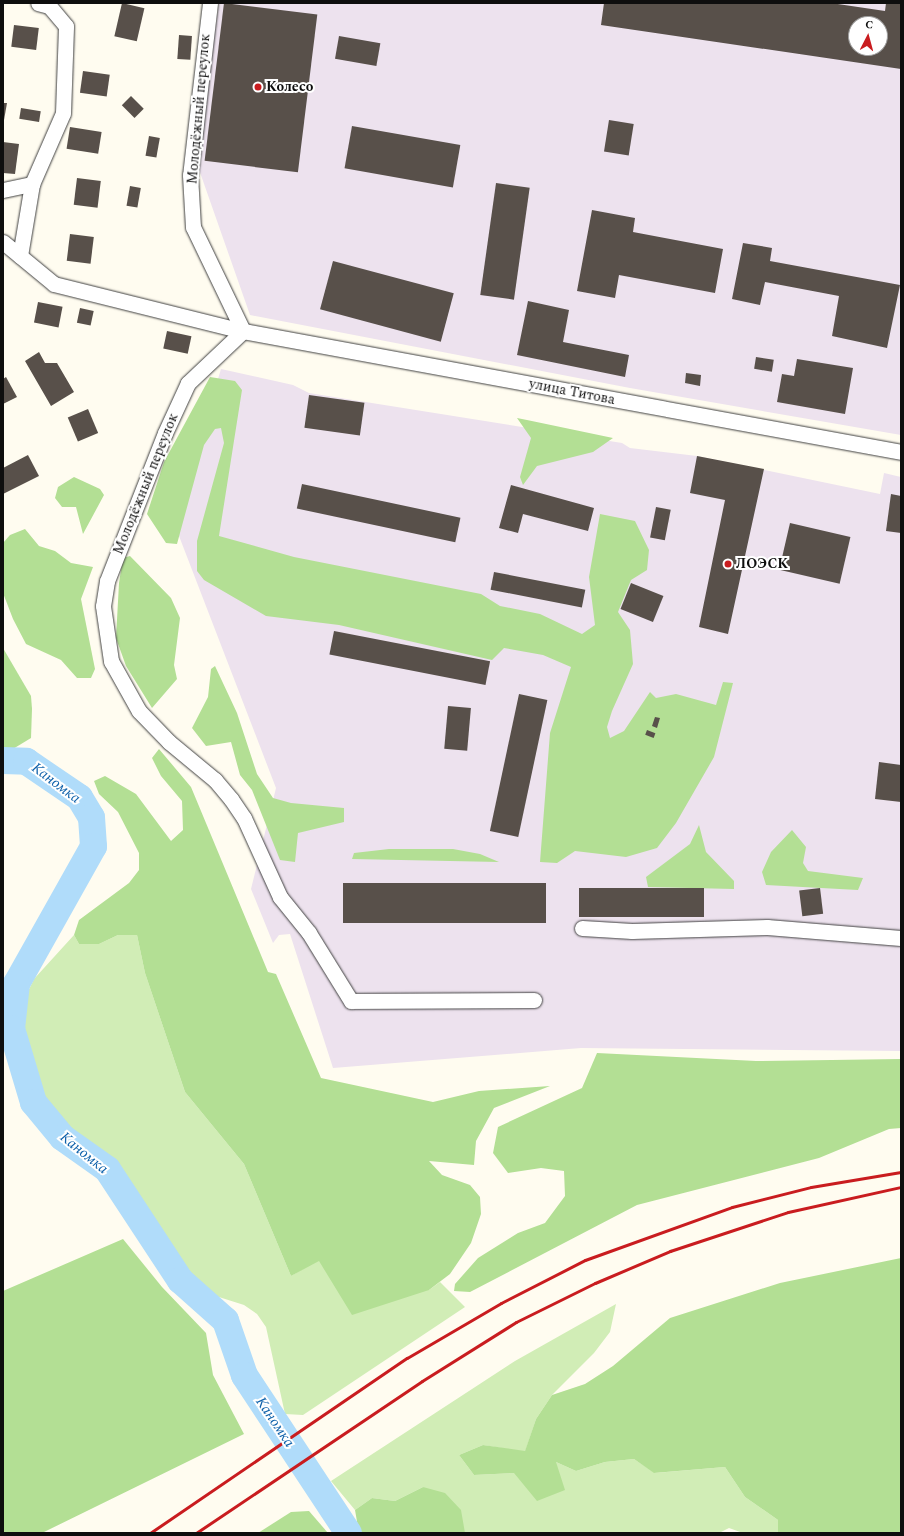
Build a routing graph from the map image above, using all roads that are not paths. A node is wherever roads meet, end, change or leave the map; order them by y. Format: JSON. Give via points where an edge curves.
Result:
{"nodes":[{"id":1,"x":38,"y":3,"type":"edge"},
{"id":2,"x":210,"y":3,"type":"edge"},
{"id":3,"x":32,"y":184,"type":"junction"},
{"id":4,"x":3,"y":190,"type":"edge"},
{"id":5,"x":3,"y":242,"type":"edge"},
{"id":6,"x":20,"y":256,"type":"junction"},
{"id":7,"x":244,"y":331,"type":"junction"},
{"id":8,"x":901,"y":452,"type":"edge"},
{"id":9,"x":582,"y":928,"type":"dead end"},
{"id":10,"x":901,"y":938,"type":"edge"},
{"id":11,"x":534,"y":1000,"type":"dead end"}],
"edges":[{"from":1,"to":3,"type":"street","via":[[50,6],[66,26],[63,113]]},
{"from":2,"to":7,"type":"street","name":"Молодёжный переулок","via":[[190,175],[194,227]]},
{"from":3,"to":4,"type":"street"},
{"from":3,"to":6,"type":"street"},
{"from":5,"to":6,"type":"street","name":"улица Титова"},
{"from":6,"to":7,"type":"street","name":"улица Титова","via":[[54,284]]},
{"from":7,"to":8,"type":"street","name":"улица Титова"},
{"from":7,"to":11,"type":"street","name":"Молодёжный переулок","via":[[188,383],[165,433],[107,582],[103,606],[111,661],[139,711],[169,742],[215,780],[231,799],[244,818],[280,897],[309,933],[351,1001]]},
{"from":9,"to":10,"type":"street","via":[[632,931],[768,928]]}]}
